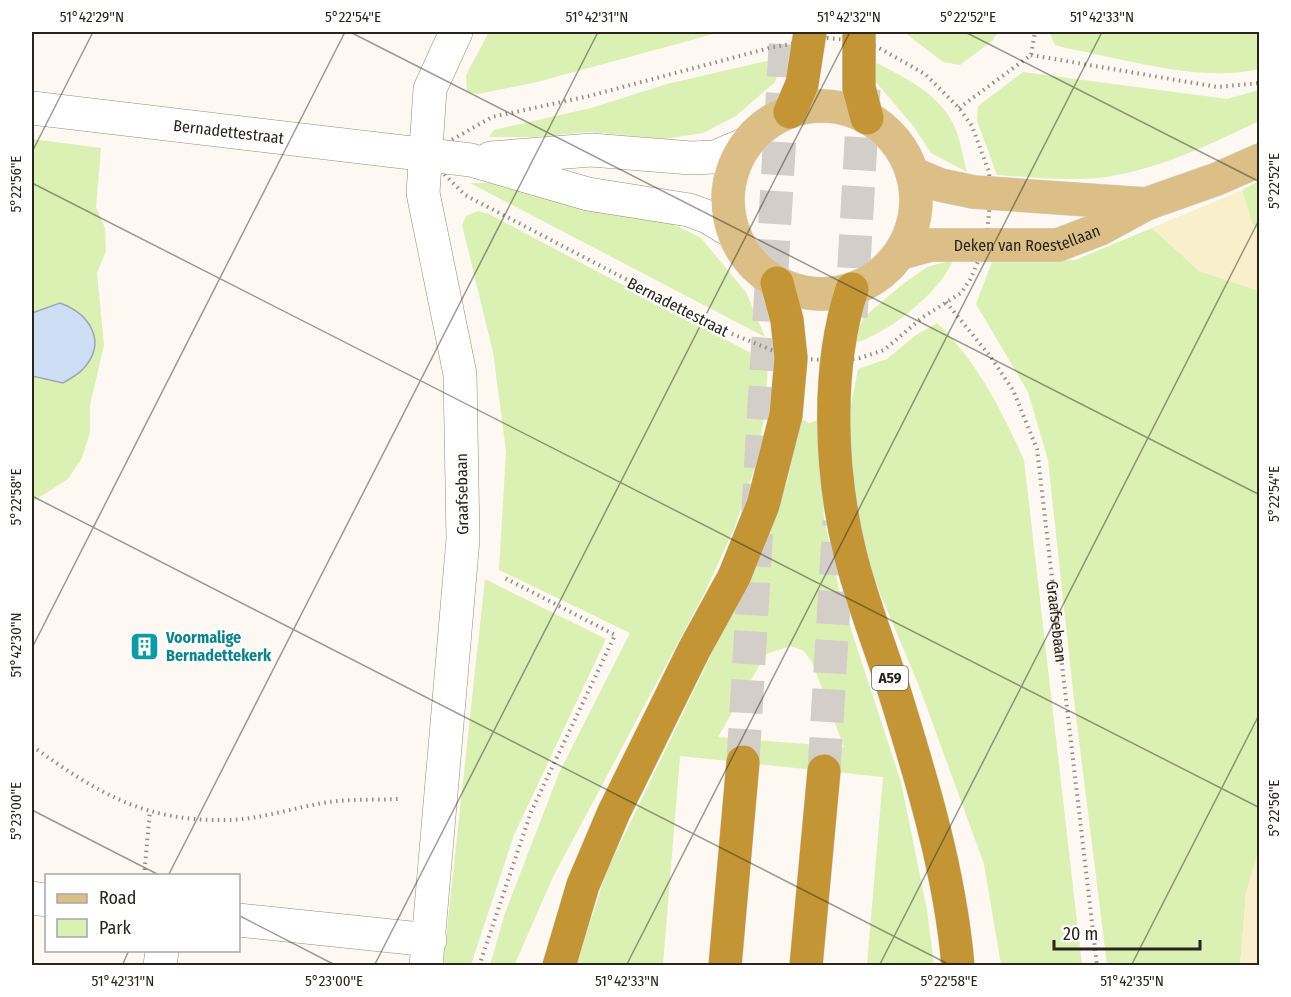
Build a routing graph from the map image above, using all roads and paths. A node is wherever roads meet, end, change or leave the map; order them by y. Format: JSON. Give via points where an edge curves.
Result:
{"nodes":[{"id":1,"x":456,"y":32,"type":"edge"},
{"id":2,"x":1035,"y":32,"type":"edge"},
{"id":3,"x":809,"y":35,"type":"edge"},
{"id":4,"x":859,"y":36,"type":"edge"},
{"id":5,"x":1031,"y":55,"type":"junction"},
{"id":6,"x":1260,"y":83,"type":"edge"},
{"id":7,"x":32,"y":108,"type":"edge"},
{"id":8,"x":790,"y":112,"type":"junction"},
{"id":9,"x":867,"y":118,"type":"junction"},
{"id":10,"x":746,"y":144,"type":"junction"},
{"id":11,"x":425,"y":155,"type":"junction"},
{"id":12,"x":471,"y":160,"type":"junction"},
{"id":13,"x":1260,"y":160,"type":"edge"},
{"id":14,"x":914,"y":174,"type":"junction"},
{"id":15,"x":1146,"y":204,"type":"junction"},
{"id":16,"x":734,"y":233,"type":"junction"},
{"id":17,"x":902,"y":254,"type":"junction"},
{"id":18,"x":777,"y":282,"type":"junction"},
{"id":19,"x":852,"y":289,"type":"junction"},
{"id":20,"x":946,"y":302,"type":"joint"},
{"id":21,"x":791,"y":358,"type":"junction"},
{"id":22,"x":838,"y":361,"type":"junction"},
{"id":23,"x":462,"y":556,"type":"junction"},
{"id":24,"x":32,"y":746,"type":"edge"},
{"id":25,"x":743,"y":762,"type":"tunnel mouth"},
{"id":26,"x":824,"y":771,"type":"tunnel mouth"},
{"id":27,"x":439,"y":798,"type":"junction"},
{"id":28,"x":150,"y":811,"type":"junction"},
{"id":29,"x":144,"y":874,"type":"edge"},
{"id":30,"x":240,"y":920,"type":"edge"},
{"id":31,"x":428,"y":953,"type":"edge"},
{"id":32,"x":479,"y":966,"type":"edge"},
{"id":33,"x":559,"y":966,"type":"edge"},
{"id":34,"x":725,"y":966,"type":"edge"},
{"id":35,"x":806,"y":966,"type":"edge"},
{"id":36,"x":958,"y":966,"type":"edge"},
{"id":37,"x":1098,"y":966,"type":"edge"}],
"edges":[{"from":1,"to":11,"type":"street","name":"Graafsebaan","via":[[430,89]]},
{"from":2,"to":5,"type":"path"},
{"from":3,"to":4,"type":"path"},
{"from":3,"to":8,"type":"highway","via":[[802,84]]},
{"from":3,"to":11,"type":"path","via":[[589,96],[492,117]]},
{"from":4,"to":5,"type":"path","via":[[926,74],[959,108]]},
{"from":4,"to":9,"type":"highway","via":[[859,88]]},
{"from":5,"to":6,"type":"path","via":[[1217,87]]},
{"from":7,"to":11,"type":"street","name":"Bernadettestraat"},
{"from":8,"to":9,"type":"main road","via":[[828,107]]},
{"from":8,"to":10,"type":"main road","via":[[770,122]]},
{"from":9,"to":14,"type":"main road","via":[[900,144]]},
{"from":10,"to":12,"type":"street","name":"Bernadettestraat","via":[[715,157],[591,150]]},
{"from":10,"to":16,"type":"main road","via":[[734,164],[728,187]]},
{"from":11,"to":12,"type":"street","name":"Bernadettestraat"},
{"from":11,"to":21,"type":"path","name":"Bernadettestraat","via":[[465,195],[726,332]]},
{"from":11,"to":23,"type":"street","name":"Graafsebaan","via":[[423,192],[460,374]]},
{"from":12,"to":16,"type":"street","name":"Bernadettestraat","via":[[588,194],[689,210]]},
{"from":13,"to":15,"type":"main road","name":"Deken van Roestellaan"},
{"from":14,"to":15,"type":"main road","name":"Deken van Roestellaan","via":[[940,185],[974,192]]},
{"from":14,"to":17,"type":"main road","via":[[918,207],[915,228]]},
{"from":15,"to":17,"type":"main road","name":"Deken van Roestellaan","via":[[1100,229],[1058,245],[930,246]]},
{"from":16,"to":18,"type":"main road","via":[[744,253]]},
{"from":17,"to":19,"type":"main road"},
{"from":18,"to":19,"type":"main road","via":[[826,294]]},
{"from":18,"to":21,"type":"highway"},
{"from":19,"to":22,"type":"highway","number":"A59","via":[[843,317]]},
{"from":20,"to":22,"type":"path","name":"Bernadettestraat","via":[[884,350]]},
{"from":20,"to":37,"type":"path","name":"Graafsebaan","via":[[1013,390],[1037,449]]},
{"from":21,"to":22,"type":"path","name":"Bernadettestraat"},
{"from":21,"to":33,"type":"highway","via":[[786,415],[763,505],[734,577],[614,812],[583,885]]},
{"from":22,"to":36,"type":"highway","number":"A59","via":[[834,419],[837,478],[850,554],[924,787]]},
{"from":23,"to":27,"type":"street","name":"Graafsebaan"},
{"from":23,"to":32,"type":"path","via":[[615,635],[531,812]]},
{"from":24,"to":28,"type":"path","via":[[88,785]]},
{"from":25,"to":34,"type":"highway"},
{"from":26,"to":35,"type":"highway"},
{"from":27,"to":28,"type":"path","via":[[332,802],[231,820],[192,819]]},
{"from":27,"to":31,"type":"street","name":"Graafsebaan"},
{"from":28,"to":29,"type":"path"},
{"from":30,"to":31,"type":"street"}]}
